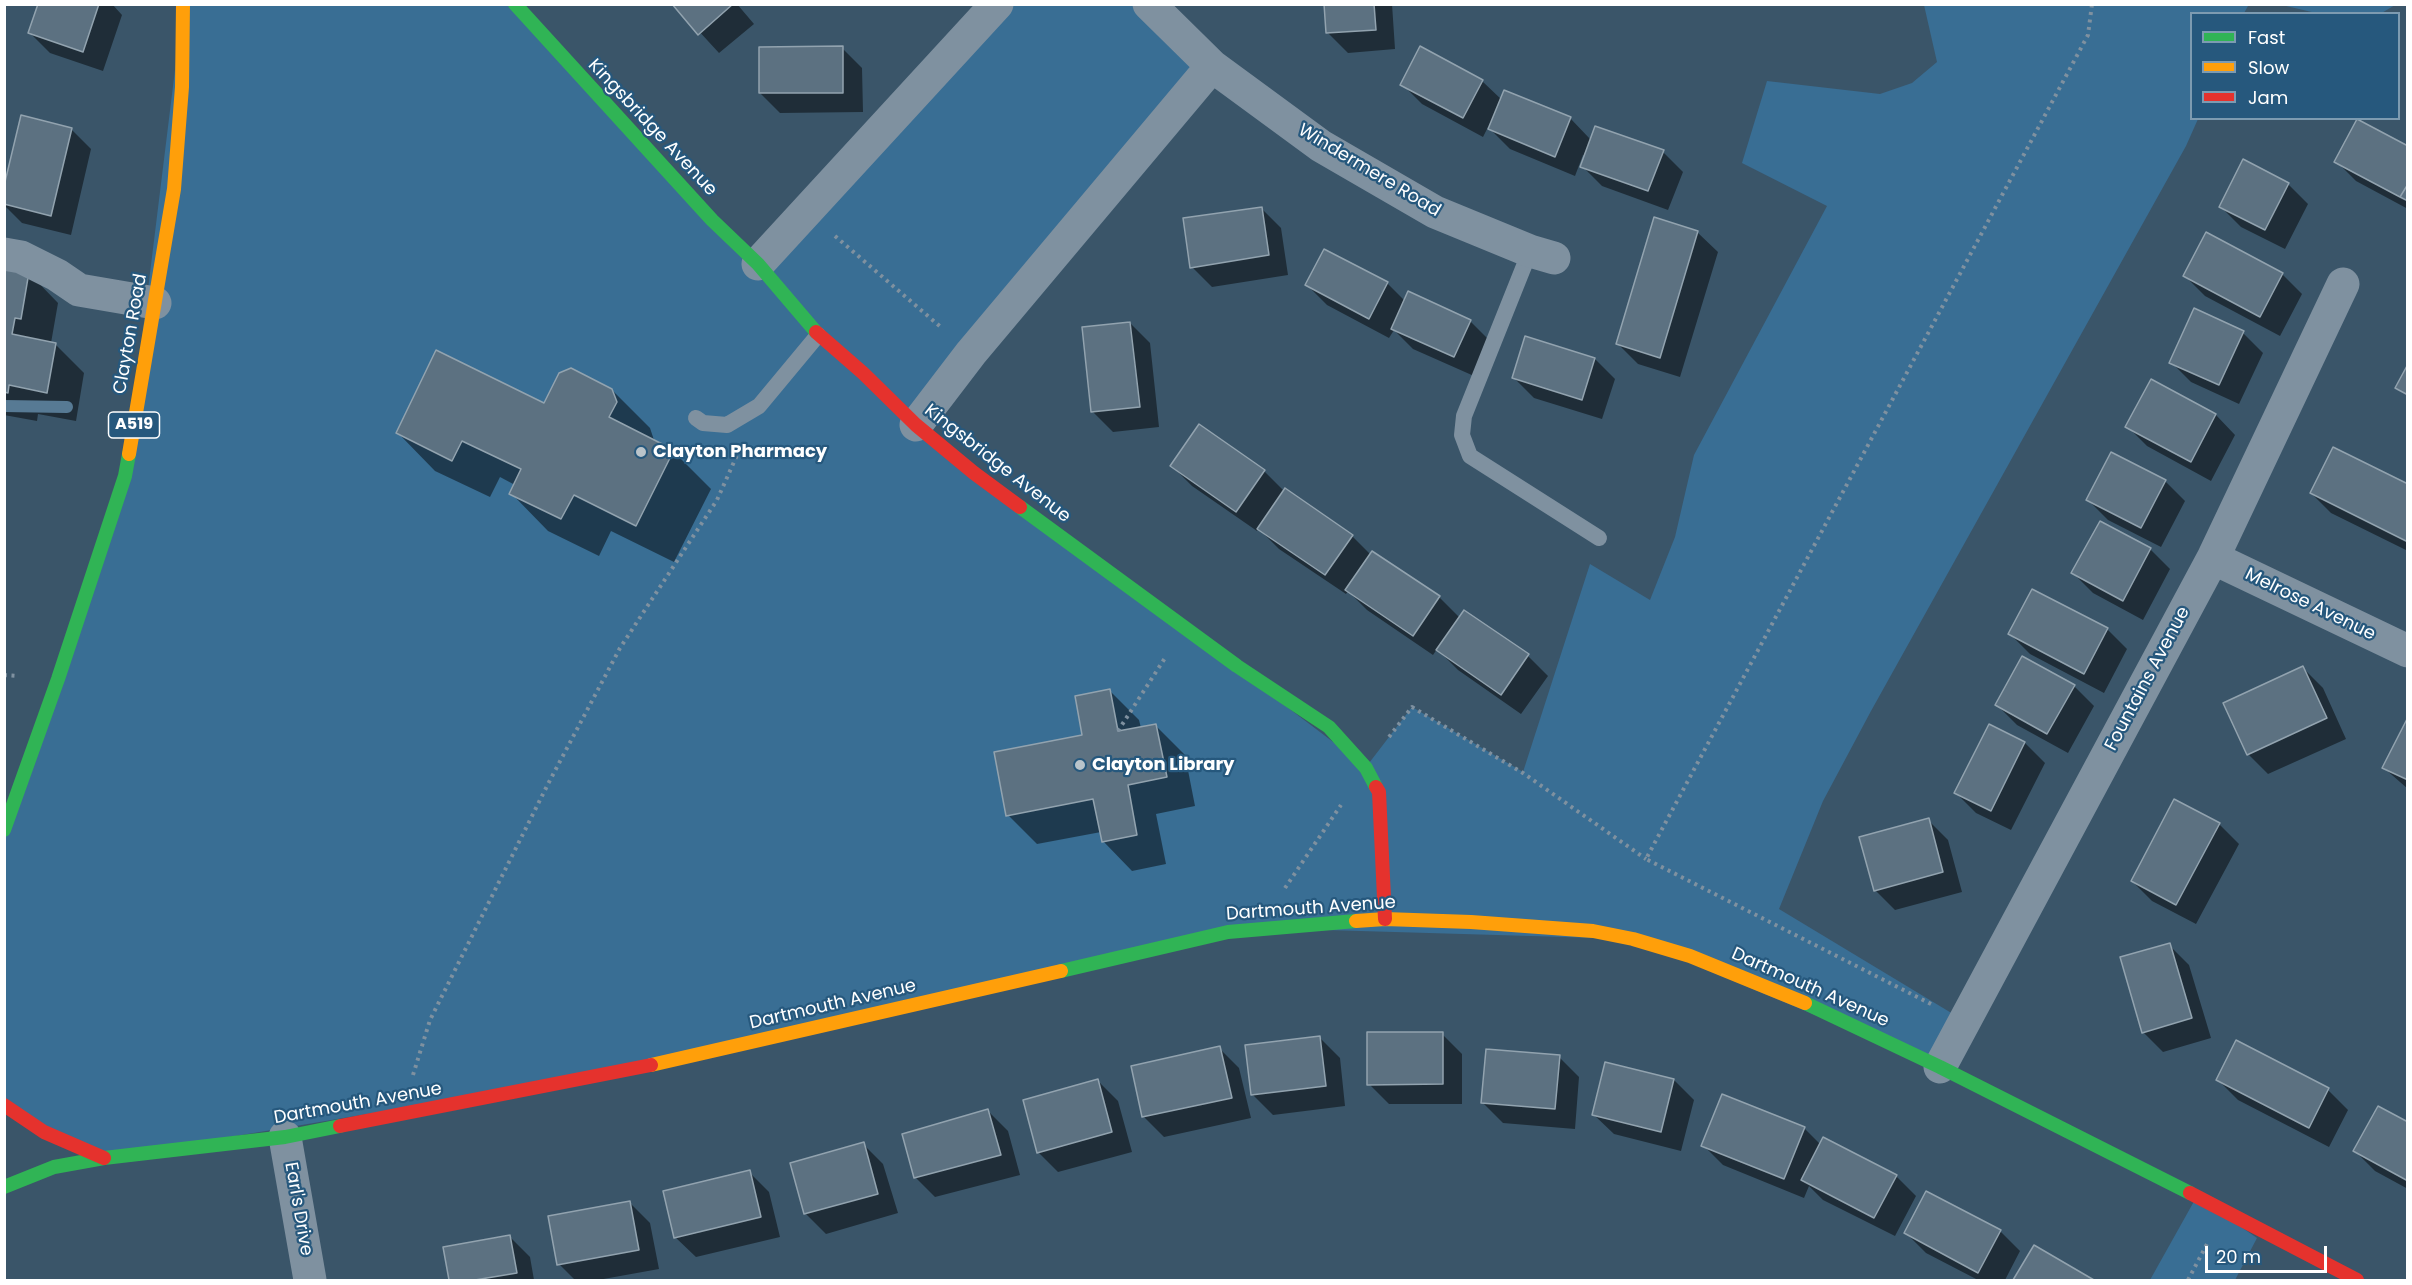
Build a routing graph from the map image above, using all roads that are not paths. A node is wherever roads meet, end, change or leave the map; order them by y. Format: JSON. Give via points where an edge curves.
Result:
{"nodes":[{"id":1,"x":183,"y":4,"type":"edge"},
{"id":2,"x":515,"y":4,"type":"edge"},
{"id":3,"x":997,"y":4,"type":"edge"},
{"id":4,"x":1149,"y":4,"type":"edge"},
{"id":5,"x":1212,"y":66,"type":"junction"},
{"id":6,"x":4,"y":254,"type":"edge"},
{"id":7,"x":1542,"y":255,"type":"joint"},
{"id":8,"x":758,"y":264,"type":"junction"},
{"id":9,"x":2343,"y":284,"type":"dead end"},
{"id":10,"x":155,"y":303,"type":"junction"},
{"id":11,"x":818,"y":335,"type":"junction"},
{"id":12,"x":696,"y":418,"type":"dead end"},
{"id":13,"x":916,"y":425,"type":"junction"},
{"id":14,"x":1599,"y":538,"type":"dead end"},
{"id":15,"x":2213,"y":558,"type":"junction"},
{"id":16,"x":2408,"y":651,"type":"edge"},
{"id":17,"x":4,"y":830,"type":"edge"},
{"id":18,"x":1385,"y":919,"type":"junction"},
{"id":19,"x":1940,"y":1067,"type":"junction"},
{"id":20,"x":4,"y":1105,"type":"edge"},
{"id":21,"x":285,"y":1137,"type":"junction"},
{"id":22,"x":104,"y":1158,"type":"junction"},
{"id":23,"x":4,"y":1187,"type":"edge"},
{"id":24,"x":310,"y":1281,"type":"edge"},
{"id":25,"x":2357,"y":1281,"type":"edge"}],
"edges":[{"from":1,"to":10,"type":"street","name":"Clayton Road","number":"A519","via":[[182,87],[174,189]]},
{"from":2,"to":8,"type":"street","name":"Kingsbridge Avenue","via":[[712,220]]},
{"from":3,"to":8,"type":"street"},
{"from":4,"to":5,"type":"street","name":"Windermere Road"},
{"from":5,"to":7,"type":"street","name":"Windermere Road","via":[[1321,147],[1436,212]]},
{"from":5,"to":13,"type":"street","via":[[971,353]]},
{"from":6,"to":10,"type":"street","via":[[21,257],[57,274],[79,290]]},
{"from":7,"to":14,"type":"lane","via":[[1464,416],[1462,435],[1470,456]]},
{"from":8,"to":11,"type":"street","name":"Kingsbridge Avenue"},
{"from":9,"to":15,"type":"street","name":"Fountains Avenue"},
{"from":10,"to":17,"type":"street","name":"Clayton Road","number":"A519","via":[[125,476]]},
{"from":11,"to":12,"type":"lane","via":[[759,406],[728,425],[703,423]]},
{"from":11,"to":13,"type":"street","name":"Kingsbridge Avenue"},
{"from":13,"to":18,"type":"street","name":"Kingsbridge Avenue","via":[[974,473],[1237,666],[1329,727],[1366,768],[1379,792]]},
{"from":15,"to":16,"type":"street","name":"Melrose Avenue"},
{"from":15,"to":19,"type":"street","name":"Fountains Avenue"},
{"from":18,"to":19,"type":"street","name":"Dartmouth Avenue","via":[[1582,930],[1633,939],[1690,956],[1796,998]]},
{"from":18,"to":21,"type":"street","name":"Dartmouth Avenue","via":[[1228,932],[650,1066]]},
{"from":19,"to":25,"type":"street","name":"Dartmouth Avenue"},
{"from":20,"to":22,"type":"street","via":[[44,1132]]},
{"from":21,"to":22,"type":"street","name":"Dartmouth Avenue"},
{"from":21,"to":24,"type":"street","name":"Earl's Drive"},
{"from":22,"to":23,"type":"street","name":"Dartmouth Avenue","via":[[54,1167]]}]}
